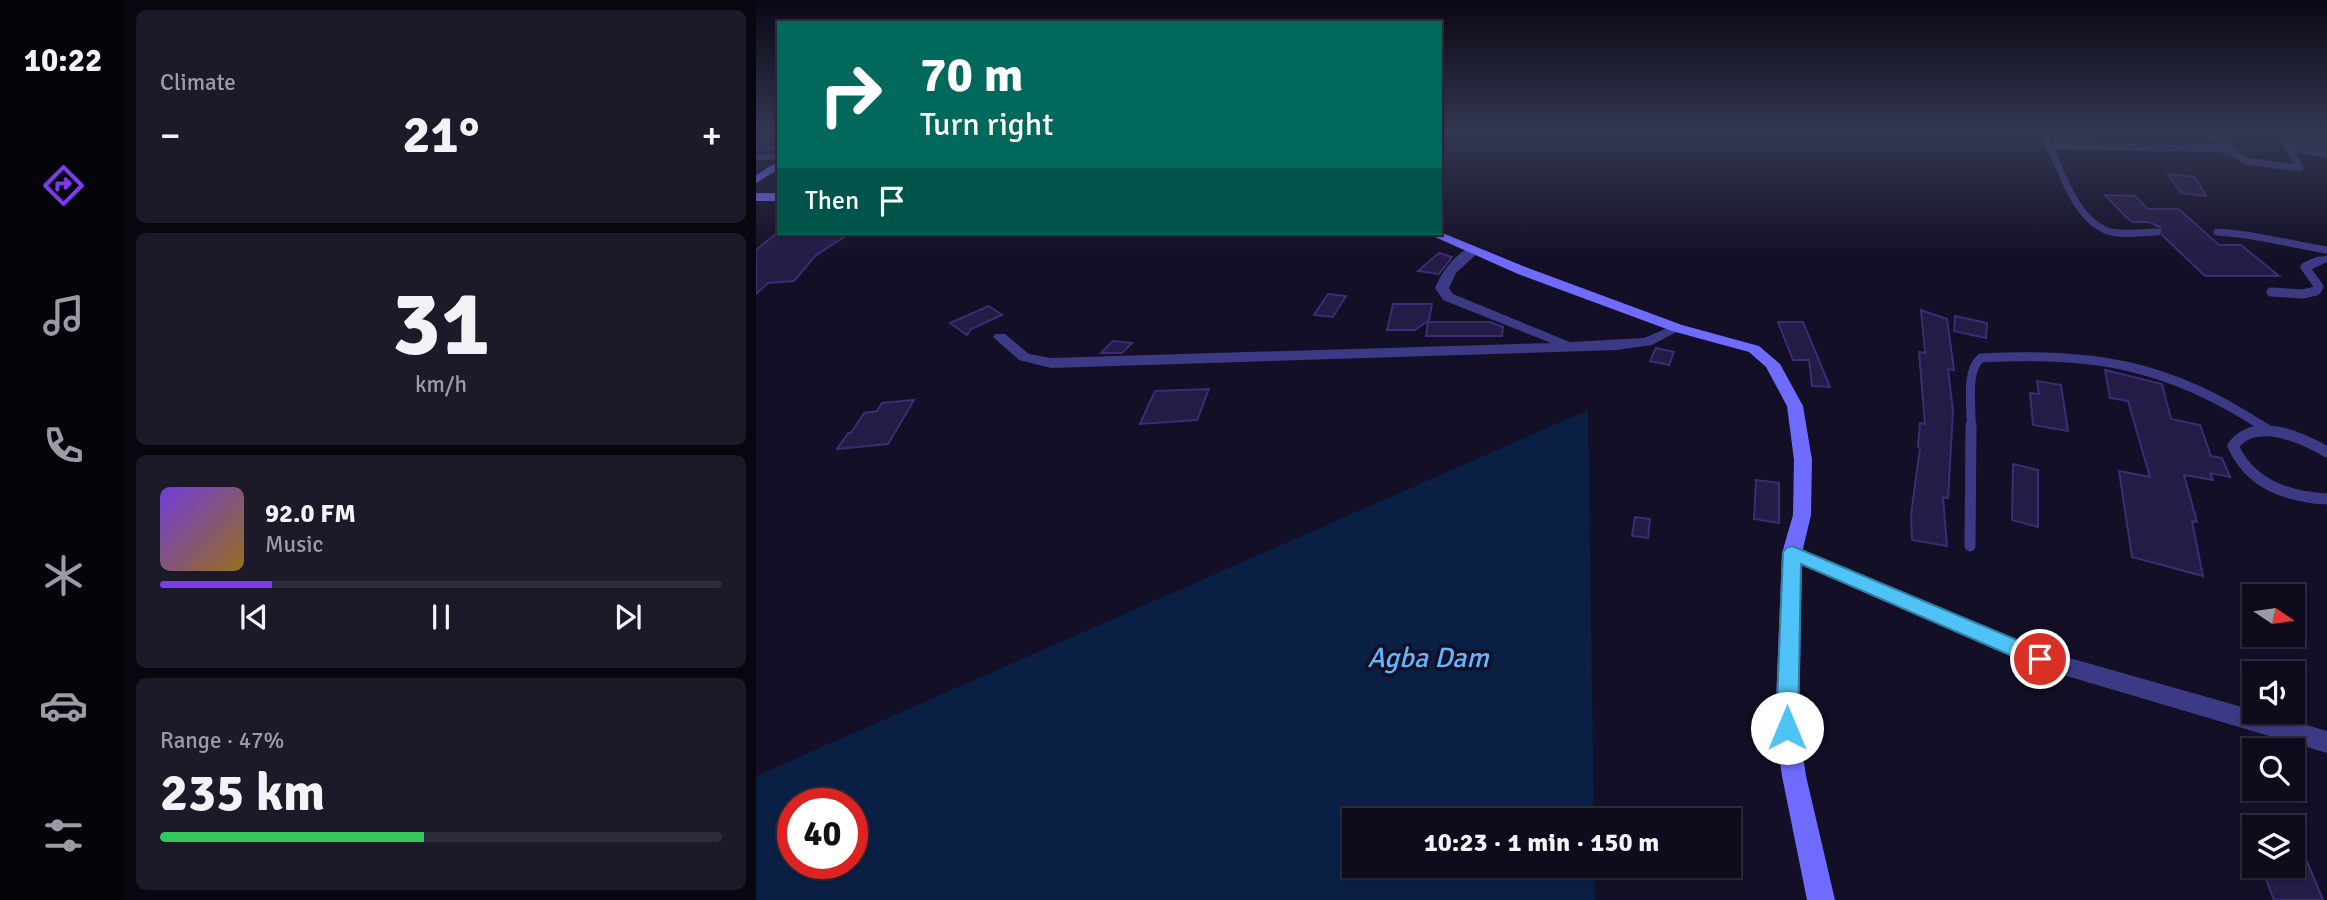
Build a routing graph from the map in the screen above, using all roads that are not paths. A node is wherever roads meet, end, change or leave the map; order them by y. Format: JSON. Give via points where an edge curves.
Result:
{"nodes":[{"id":1,"x":2063,"y":175,"type":"edge"},
{"id":2,"x":756,"y":197,"type":"edge"},
{"id":3,"x":777,"y":197,"type":"edge"},
{"id":4,"x":2157,"y":232,"type":"dead end"},
{"id":5,"x":2217,"y":232,"type":"dead end"},
{"id":6,"x":1438,"y":235,"type":"edge"},
{"id":7,"x":1474,"y":250,"type":"junction"},
{"id":8,"x":2327,"y":250,"type":"edge"},
{"id":9,"x":2327,"y":259,"type":"edge"},
{"id":10,"x":2271,"y":292,"type":"dead end"},
{"id":11,"x":1677,"y":328,"type":"junction"},
{"id":12,"x":1000,"y":337,"type":"dead end"},
{"id":13,"x":1570,"y":345,"type":"junction"},
{"id":14,"x":2269,"y":431,"type":"junction"},
{"id":15,"x":2327,"y":452,"type":"edge"},
{"id":16,"x":2327,"y":499,"type":"edge"},
{"id":17,"x":1970,"y":546,"type":"dead end"},
{"id":18,"x":1792,"y":553,"type":"junction"},
{"id":19,"x":2327,"y":742,"type":"edge"},
{"id":20,"x":1821,"y":900,"type":"edge"}],
"edges":[{"from":1,"to":4,"type":"lane","via":[[2072,197],[2102,228]]},
{"from":2,"to":3,"type":"street"},
{"from":5,"to":8,"type":"lane","via":[[2251,234]]},
{"from":6,"to":7,"type":"street"},
{"from":7,"to":11,"type":"street"},
{"from":7,"to":13,"type":"street","via":[[1446,276],[1442,288],[1448,297]]},
{"from":9,"to":10,"type":"lane","via":[[2305,267],[2319,286],[2316,291]]},
{"from":11,"to":13,"type":"street","via":[[1647,342]]},
{"from":11,"to":18,"type":"street","via":[[1754,349],[1772,364],[1795,407],[1803,460],[1802,516]]},
{"from":12,"to":13,"type":"street","via":[[1024,357],[1051,363]]},
{"from":14,"to":15,"type":"lane","via":[[2303,439]]},
{"from":14,"to":16,"type":"lane","via":[[2236,438],[2233,446],[2243,465],[2288,492]]},
{"from":14,"to":17,"type":"lane","via":[[2193,386],[2151,371],[2080,357],[1982,358],[1972,372]]},
{"from":18,"to":19,"type":"street","via":[[2040,659]]},
{"from":18,"to":20,"type":"street","via":[[1787,728]]}]}
